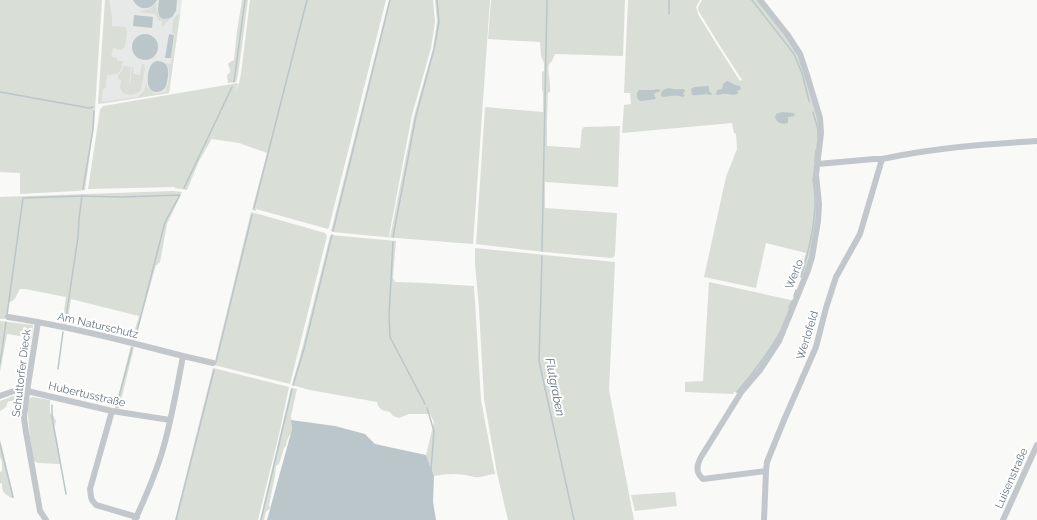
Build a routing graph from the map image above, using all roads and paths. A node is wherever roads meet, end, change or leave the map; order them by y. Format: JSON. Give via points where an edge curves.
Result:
{"nodes":[{"id":1,"x":760,"y":0,"type":"edge"},
{"id":2,"x":1037,"y":141,"type":"edge"},
{"id":3,"x":882,"y":159,"type":"junction"},
{"id":4,"x":818,"y":164,"type":"junction"},
{"id":5,"x":8,"y":317,"type":"dead end"},
{"id":6,"x":38,"y":322,"type":"junction"},
{"id":7,"x":183,"y":356,"type":"junction"},
{"id":8,"x":213,"y":363,"type":"dead end"},
{"id":9,"x":27,"y":391,"type":"junction"},
{"id":10,"x":0,"y":396,"type":"edge"},
{"id":11,"x":112,"y":412,"type":"junction"},
{"id":12,"x":170,"y":420,"type":"junction"},
{"id":13,"x":1037,"y":445,"type":"edge"},
{"id":14,"x":766,"y":471,"type":"junction"},
{"id":15,"x":136,"y":518,"type":"edge"},
{"id":16,"x":46,"y":520,"type":"edge"},
{"id":17,"x":764,"y":520,"type":"edge"},
{"id":18,"x":1003,"y":520,"type":"edge"}],
"edges":[{"from":1,"to":4,"type":"street","name":"Werlo","via":[[792,41],[802,60],[821,124]]},
{"from":2,"to":3,"type":"street","via":[[958,147]]},
{"from":3,"to":4,"type":"street"},
{"from":3,"to":14,"type":"street","name":"Werlofeld","via":[[860,234],[836,277],[816,346],[767,462]]},
{"from":4,"to":14,"type":"street","name":"Werlo","via":[[816,175],[819,212],[812,257],[787,323],[779,341],[742,391],[697,465],[703,479]]},
{"from":5,"to":6,"type":"street","name":"Am Naturschutz"},
{"from":6,"to":7,"type":"street","name":"Am Naturschutz"},
{"from":6,"to":9,"type":"street","name":"Schuttorfer Dieck"},
{"from":7,"to":8,"type":"street","name":"Am Naturschutz"},
{"from":7,"to":12,"type":"street"},
{"from":9,"to":10,"type":"street","name":"Hubertusstraße","via":[[14,391]]},
{"from":9,"to":11,"type":"street","name":"Hubertusstraße"},
{"from":9,"to":16,"type":"street","name":"Schuttorfer Dieck","via":[[24,412],[26,432],[40,511]]},
{"from":11,"to":12,"type":"street","name":"Hubertusstraße"},
{"from":11,"to":15,"type":"street","via":[[90,494],[99,507]]},
{"from":12,"to":15,"type":"street","via":[[164,448]]},
{"from":13,"to":18,"type":"street","name":"Luisenstraße"},
{"from":14,"to":17,"type":"street","name":"Werlofeld"}]}
